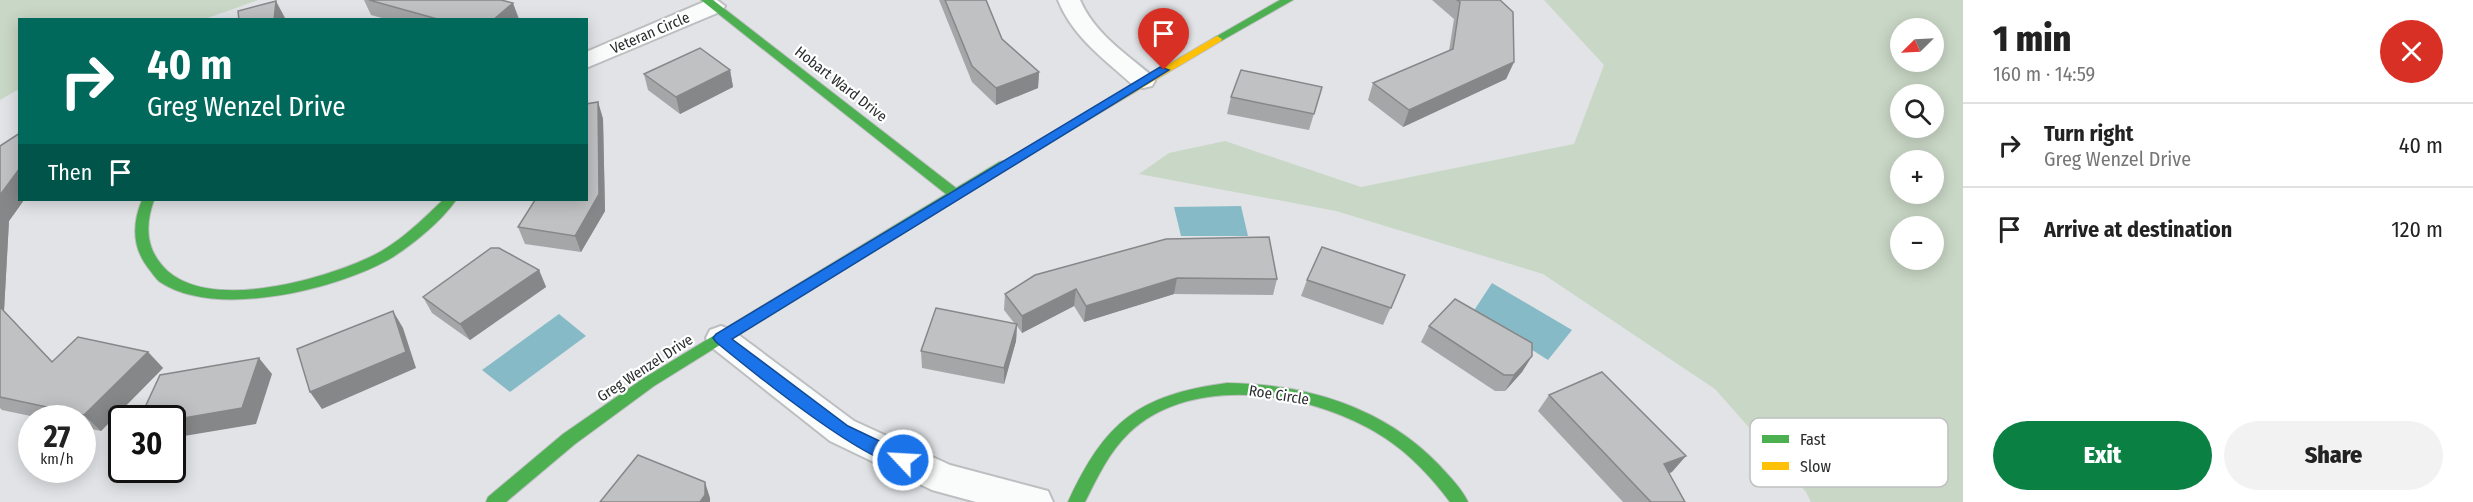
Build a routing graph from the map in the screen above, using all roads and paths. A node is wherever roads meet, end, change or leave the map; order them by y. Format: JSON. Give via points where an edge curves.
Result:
{"nodes":[{"id":1,"x":1069,"y":0,"type":"edge"},
{"id":2,"x":1288,"y":0,"type":"edge"},
{"id":3,"x":710,"y":3,"type":"edge"},
{"id":4,"x":588,"y":60,"type":"edge"},
{"id":5,"x":1143,"y":81,"type":"junction"},
{"id":6,"x":955,"y":194,"type":"junction"},
{"id":7,"x":148,"y":201,"type":"edge"},
{"id":8,"x":449,"y":201,"type":"edge"},
{"id":9,"x":721,"y":338,"type":"junction"},
{"id":10,"x":494,"y":502,"type":"edge"},
{"id":11,"x":1036,"y":502,"type":"edge"},
{"id":12,"x":1076,"y":502,"type":"edge"},
{"id":13,"x":1460,"y":502,"type":"edge"}],
"edges":[{"from":1,"to":5,"type":"street","via":[[1079,21],[1094,38]]},
{"from":2,"to":5,"type":"street","name":"Greg Wenzel Drive"},
{"from":3,"to":4,"type":"street","name":"Veteran Circle"},
{"from":3,"to":6,"type":"street","name":"Hobart Ward Drive"},
{"from":5,"to":6,"type":"street","name":"Greg Wenzel Drive"},
{"from":6,"to":9,"type":"street","name":"Greg Wenzel Drive"},
{"from":7,"to":8,"type":"street","via":[[142,212],[141,245],[153,269],[173,284],[219,297],[277,291],[359,266],[412,239]]},
{"from":9,"to":10,"type":"street","name":"Greg Wenzel Drive","via":[[585,427]]},
{"from":9,"to":11,"type":"street","via":[[842,431],[944,479]]},
{"from":12,"to":13,"type":"street","name":"Roe Circle","via":[[1105,450],[1133,420],[1167,403],[1213,391],[1256,389],[1322,402],[1376,424],[1418,454]]}]}
